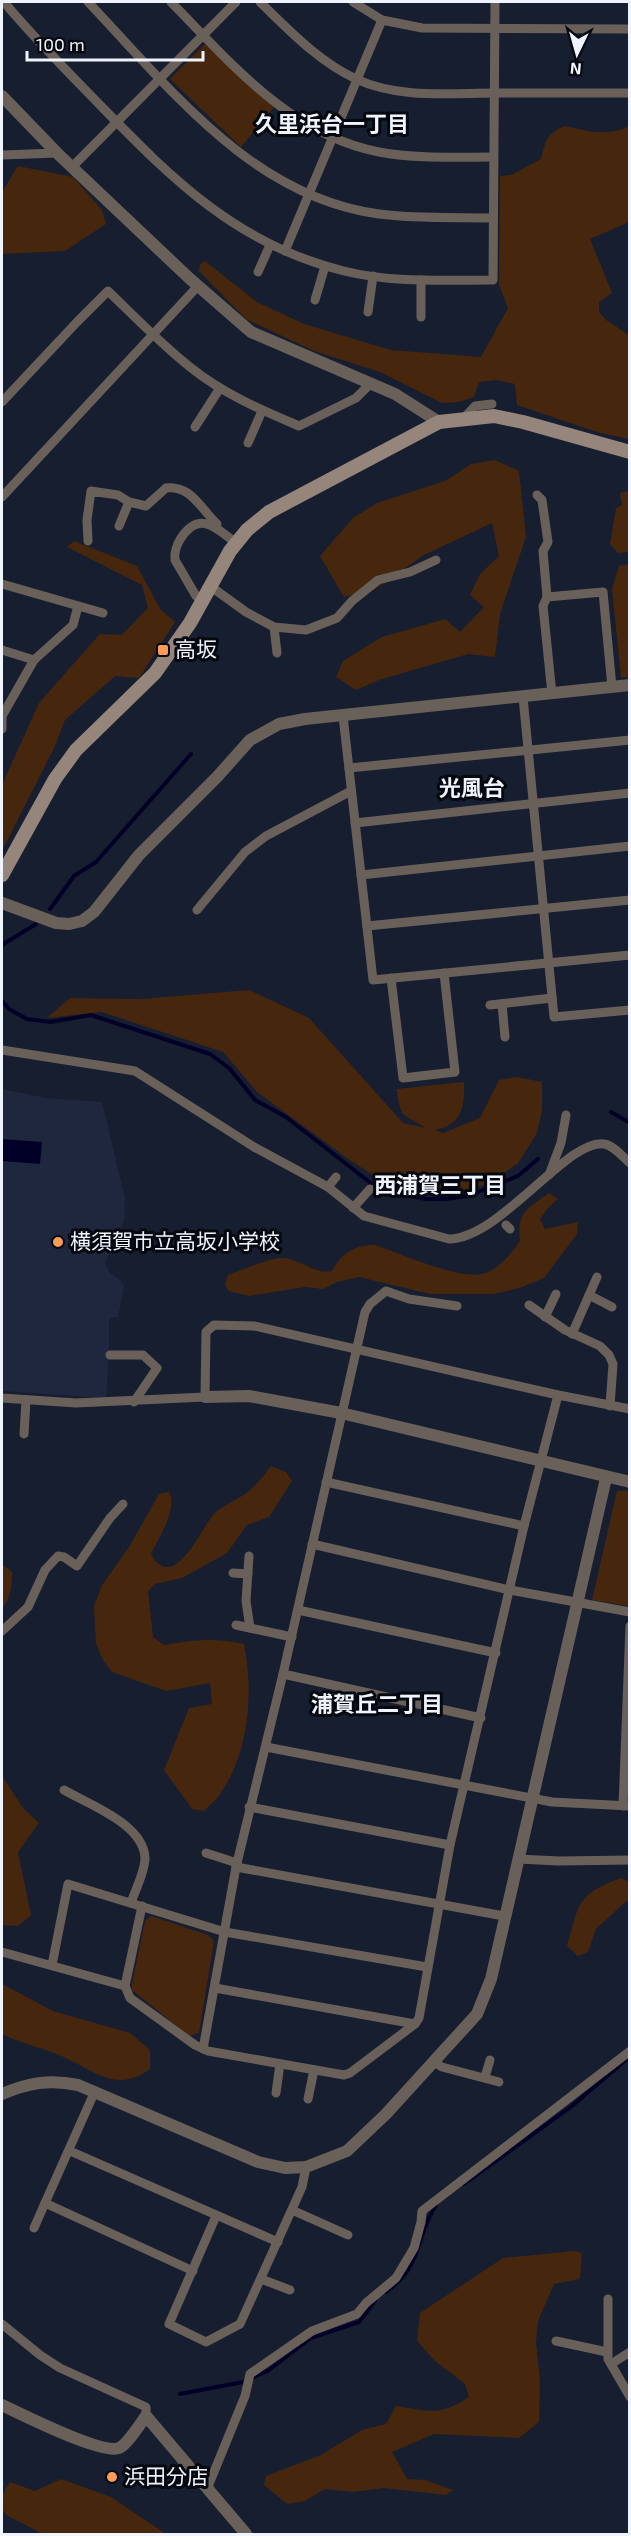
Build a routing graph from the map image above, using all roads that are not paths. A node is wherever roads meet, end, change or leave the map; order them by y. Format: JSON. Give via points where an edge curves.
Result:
{"nodes":[{"id":1,"x":4,"y":2,"type":"edge"},
{"id":2,"x":88,"y":2,"type":"edge"},
{"id":3,"x":171,"y":2,"type":"edge"},
{"id":4,"x":236,"y":2,"type":"edge"},
{"id":5,"x":260,"y":2,"type":"edge"},
{"id":6,"x":353,"y":2,"type":"edge"},
{"id":7,"x":495,"y":2,"type":"edge"},
{"id":8,"x":382,"y":20,"type":"junction"},
{"id":9,"x":495,"y":29,"type":"junction"},
{"id":10,"x":630,"y":29,"type":"edge"},
{"id":11,"x":203,"y":34,"type":"junction"},
{"id":12,"x":159,"y":76,"type":"junction"},
{"id":13,"x":358,"y":80,"type":"junction"},
{"id":14,"x":495,"y":93,"type":"junction"},
{"id":15,"x":630,"y":93,"type":"edge"},
{"id":16,"x":2,"y":96,"type":"edge"},
{"id":17,"x":116,"y":121,"type":"junction"},
{"id":18,"x":334,"y":140,"type":"junction"},
{"id":19,"x":57,"y":153,"type":"junction"},
{"id":20,"x":2,"y":156,"type":"edge"},
{"id":21,"x":493,"y":157,"type":"junction"},
{"id":22,"x":72,"y":167,"type":"junction"},
{"id":23,"x":308,"y":195,"type":"junction"},
{"id":24,"x":493,"y":218,"type":"junction"},
{"id":25,"x":270,"y":245,"type":"junction"},
{"id":26,"x":285,"y":251,"type":"junction"},
{"id":27,"x":325,"y":266,"type":"junction"},
{"id":28,"x":258,"y":272,"type":"dead end"},
{"id":29,"x":372,"y":276,"type":"junction"},
{"id":30,"x":421,"y":280,"type":"junction"},
{"id":31,"x":198,"y":286,"type":"junction"},
{"id":32,"x":315,"y":300,"type":"dead end"},
{"id":33,"x":368,"y":312,"type":"dead end"},
{"id":34,"x":420,"y":317,"type":"dead end"},
{"id":35,"x":153,"y":334,"type":"junction"},
{"id":36,"x":370,"y":384,"type":"junction"},
{"id":37,"x":220,"y":388,"type":"junction"},
{"id":38,"x":2,"y":402,"type":"edge"},
{"id":39,"x":492,"y":404,"type":"dead end"},
{"id":40,"x":262,"y":411,"type":"junction"},
{"id":41,"x":464,"y":419,"type":"junction"},
{"id":42,"x":440,"y":422,"type":"junction"},
{"id":43,"x":195,"y":427,"type":"dead end"},
{"id":44,"x":248,"y":442,"type":"dead end"},
{"id":45,"x":630,"y":452,"type":"edge"},
{"id":46,"x":2,"y":495,"type":"edge"},
{"id":47,"x":537,"y":495,"type":"dead end"},
{"id":48,"x":129,"y":502,"type":"junction"},
{"id":49,"x":119,"y":526,"type":"dead end"},
{"id":50,"x":216,"y":528,"type":"junction"},
{"id":51,"x":88,"y":541,"type":"dead end"},
{"id":52,"x":236,"y":543,"type":"junction"},
{"id":53,"x":436,"y":560,"type":"dead end"},
{"id":54,"x":2,"y":584,"type":"edge"},
{"id":55,"x":210,"y":586,"type":"junction"},
{"id":56,"x":547,"y":597,"type":"junction"},
{"id":57,"x":202,"y":601,"type":"junction"},
{"id":58,"x":78,"y":606,"type":"junction"},
{"id":59,"x":103,"y":613,"type":"dead end"},
{"id":60,"x":274,"y":627,"type":"junction"},
{"id":61,"x":2,"y":650,"type":"edge"},
{"id":62,"x":277,"y":653,"type":"dead end"},
{"id":63,"x":34,"y":660,"type":"junction"},
{"id":64,"x":630,"y":685,"type":"edge"},
{"id":65,"x":612,"y":687,"type":"junction"},
{"id":66,"x":552,"y":694,"type":"junction"},
{"id":67,"x":522,"y":697,"type":"junction"},
{"id":68,"x":2,"y":716,"type":"edge"},
{"id":69,"x":343,"y":716,"type":"junction"},
{"id":70,"x":2,"y":729,"type":"edge"},
{"id":71,"x":630,"y":740,"type":"edge"},
{"id":72,"x":527,"y":750,"type":"junction"},
{"id":73,"x":349,"y":768,"type":"junction"},
{"id":74,"x":351,"y":790,"type":"junction"},
{"id":75,"x":630,"y":793,"type":"edge"},
{"id":76,"x":533,"y":804,"type":"junction"},
{"id":77,"x":355,"y":823,"type":"junction"},
{"id":78,"x":630,"y":846,"type":"edge"},
{"id":79,"x":538,"y":855,"type":"junction"},
{"id":80,"x":361,"y":874,"type":"junction"},
{"id":81,"x":2,"y":875,"type":"edge"},
{"id":82,"x":630,"y":900,"type":"edge"},
{"id":83,"x":2,"y":903,"type":"edge"},
{"id":84,"x":543,"y":909,"type":"junction"},
{"id":85,"x":198,"y":910,"type":"dead end"},
{"id":86,"x":367,"y":926,"type":"junction"},
{"id":87,"x":630,"y":955,"type":"edge"},
{"id":88,"x":549,"y":963,"type":"junction"},
{"id":89,"x":444,"y":973,"type":"junction"},
{"id":90,"x":391,"y":978,"type":"junction"},
{"id":91,"x":552,"y":998,"type":"junction"},
{"id":92,"x":502,"y":1004,"type":"junction"},
{"id":93,"x":490,"y":1005,"type":"dead end"},
{"id":94,"x":630,"y":1010,"type":"edge"},
{"id":95,"x":505,"y":1036,"type":"dead end"},
{"id":96,"x":2,"y":1050,"type":"edge"},
{"id":97,"x":566,"y":1115,"type":"dead end"},
{"id":98,"x":630,"y":1162,"type":"edge"},
{"id":99,"x":549,"y":1175,"type":"junction"},
{"id":100,"x":336,"y":1177,"type":"dead end"},
{"id":101,"x":328,"y":1187,"type":"junction"},
{"id":102,"x":370,"y":1189,"type":"dead end"},
{"id":103,"x":353,"y":1208,"type":"junction"},
{"id":104,"x":597,"y":1277,"type":"dead end"},
{"id":105,"x":556,"y":1294,"type":"dead end"},
{"id":106,"x":589,"y":1295,"type":"junction"},
{"id":107,"x":529,"y":1305,"type":"dead end"},
{"id":108,"x":457,"y":1306,"type":"dead end"},
{"id":109,"x":612,"y":1306,"type":"dead end"},
{"id":110,"x":544,"y":1317,"type":"junction"},
{"id":111,"x":572,"y":1334,"type":"junction"},
{"id":112,"x":357,"y":1348,"type":"junction"},
{"id":113,"x":110,"y":1354,"type":"dead end"},
{"id":114,"x":558,"y":1395,"type":"junction"},
{"id":115,"x":205,"y":1396,"type":"junction"},
{"id":116,"x":2,"y":1398,"type":"edge"},
{"id":117,"x":26,"y":1400,"type":"junction"},
{"id":118,"x":134,"y":1402,"type":"junction"},
{"id":119,"x":610,"y":1406,"type":"junction"},
{"id":120,"x":630,"y":1409,"type":"edge"},
{"id":121,"x":341,"y":1413,"type":"junction"},
{"id":122,"x":24,"y":1434,"type":"dead end"},
{"id":123,"x":541,"y":1462,"type":"junction"},
{"id":124,"x":606,"y":1478,"type":"junction"},
{"id":125,"x":326,"y":1482,"type":"junction"},
{"id":126,"x":630,"y":1482,"type":"edge"},
{"id":127,"x":123,"y":1504,"type":"dead end"},
{"id":128,"x":525,"y":1526,"type":"junction"},
{"id":129,"x":312,"y":1544,"type":"junction"},
{"id":130,"x":249,"y":1556,"type":"dead end"},
{"id":131,"x":233,"y":1573,"type":"dead end"},
{"id":132,"x":248,"y":1574,"type":"junction"},
{"id":133,"x":510,"y":1590,"type":"junction"},
{"id":134,"x":578,"y":1604,"type":"junction"},
{"id":135,"x":298,"y":1610,"type":"junction"},
{"id":136,"x":630,"y":1612,"type":"edge"},
{"id":137,"x":236,"y":1626,"type":"dead end"},
{"id":138,"x":630,"y":1626,"type":"edge"},
{"id":139,"x":250,"y":1628,"type":"junction"},
{"id":140,"x":2,"y":1631,"type":"edge"},
{"id":141,"x":292,"y":1637,"type":"junction"},
{"id":142,"x":496,"y":1653,"type":"junction"},
{"id":143,"x":283,"y":1674,"type":"junction"},
{"id":144,"x":629,"y":1675,"type":"edge"},
{"id":145,"x":481,"y":1718,"type":"junction"},
{"id":146,"x":628,"y":1738,"type":"edge"},
{"id":147,"x":266,"y":1747,"type":"junction"},
{"id":148,"x":464,"y":1785,"type":"junction"},
{"id":149,"x":64,"y":1790,"type":"dead end"},
{"id":150,"x":531,"y":1797,"type":"junction"},
{"id":151,"x":626,"y":1806,"type":"edge"},
{"id":152,"x":249,"y":1807,"type":"junction"},
{"id":153,"x":450,"y":1845,"type":"junction"},
{"id":154,"x":206,"y":1853,"type":"dead end"},
{"id":155,"x":518,"y":1859,"type":"junction"},
{"id":156,"x":630,"y":1860,"type":"edge"},
{"id":157,"x":236,"y":1865,"type":"junction"},
{"id":158,"x":131,"y":1903,"type":"junction"},
{"id":159,"x":438,"y":1904,"type":"junction"},
{"id":160,"x":142,"y":1906,"type":"junction"},
{"id":161,"x":504,"y":1916,"type":"junction"},
{"id":162,"x":225,"y":1932,"type":"junction"},
{"id":163,"x":2,"y":1952,"type":"edge"},
{"id":164,"x":52,"y":1965,"type":"junction"},
{"id":165,"x":428,"y":1967,"type":"junction"},
{"id":166,"x":125,"y":1986,"type":"junction"},
{"id":167,"x":215,"y":1988,"type":"junction"},
{"id":168,"x":415,"y":2024,"type":"junction"},
{"id":169,"x":203,"y":2049,"type":"junction"},
{"id":170,"x":630,"y":2051,"type":"edge"},
{"id":171,"x":490,"y":2061,"type":"dead end"},
{"id":172,"x":434,"y":2062,"type":"junction"},
{"id":173,"x":280,"y":2064,"type":"junction"},
{"id":174,"x":314,"y":2070,"type":"junction"},
{"id":175,"x":485,"y":2077,"type":"junction"},
{"id":176,"x":499,"y":2082,"type":"dead end"},
{"id":177,"x":95,"y":2091,"type":"junction"},
{"id":178,"x":2,"y":2093,"type":"edge"},
{"id":179,"x":276,"y":2093,"type":"dead end"},
{"id":180,"x":308,"y":2099,"type":"dead end"},
{"id":181,"x":70,"y":2151,"type":"junction"},
{"id":182,"x":306,"y":2167,"type":"junction"},
{"id":183,"x":45,"y":2203,"type":"junction"},
{"id":184,"x":292,"y":2210,"type":"junction"},
{"id":185,"x":216,"y":2216,"type":"junction"},
{"id":186,"x":34,"y":2228,"type":"dead end"},
{"id":187,"x":348,"y":2235,"type":"dead end"},
{"id":188,"x":278,"y":2242,"type":"junction"},
{"id":189,"x":193,"y":2271,"type":"junction"},
{"id":190,"x":261,"y":2279,"type":"junction"},
{"id":191,"x":290,"y":2290,"type":"dead end"},
{"id":192,"x":608,"y":2299,"type":"dead end"},
{"id":193,"x":2,"y":2324,"type":"edge"},
{"id":194,"x":556,"y":2341,"type":"dead end"},
{"id":195,"x":607,"y":2352,"type":"junction"},
{"id":196,"x":630,"y":2352,"type":"edge"},
{"id":197,"x":611,"y":2364,"type":"junction"},
{"id":198,"x":630,"y":2397,"type":"edge"},
{"id":199,"x":2,"y":2405,"type":"edge"},
{"id":200,"x":146,"y":2416,"type":"junction"},
{"id":201,"x":207,"y":2489,"type":"junction"},
{"id":202,"x":246,"y":2535,"type":"edge"}],
"edges":[{"from":1,"to":17,"type":"street"},
{"from":2,"to":12,"type":"street"},
{"from":3,"to":11,"type":"street"},
{"from":4,"to":11,"type":"street"},
{"from":5,"to":13,"type":"street","via":[[299,40]]},
{"from":6,"to":8,"type":"street"},
{"from":7,"to":9,"type":"street"},
{"from":8,"to":9,"type":"street","via":[[422,28]]},
{"from":8,"to":13,"type":"street"},
{"from":9,"to":10,"type":"street"},
{"from":9,"to":14,"type":"street"},
{"from":11,"to":12,"type":"street"},
{"from":11,"to":18,"type":"street","via":[[265,96]]},
{"from":12,"to":17,"type":"street"},
{"from":12,"to":23,"type":"street","via":[[241,155]]},
{"from":13,"to":14,"type":"street","via":[[414,93]]},
{"from":13,"to":18,"type":"street"},
{"from":14,"to":15,"type":"street"},
{"from":14,"to":21,"type":"street"},
{"from":16,"to":19,"type":"street"},
{"from":17,"to":22,"type":"street"},
{"from":17,"to":25,"type":"street","via":[[200,201]]},
{"from":18,"to":21,"type":"street","via":[[412,156]]},
{"from":18,"to":23,"type":"street"},
{"from":19,"to":20,"type":"street"},
{"from":19,"to":22,"type":"street"},
{"from":21,"to":24,"type":"street"},
{"from":22,"to":31,"type":"street"},
{"from":23,"to":24,"type":"street","via":[[379,214]]},
{"from":23,"to":26,"type":"street"},
{"from":24,"to":30,"type":"street","via":[[493,280]]},
{"from":25,"to":26,"type":"street"},
{"from":25,"to":28,"type":"street"},
{"from":26,"to":27,"type":"street"},
{"from":27,"to":29,"type":"street"},
{"from":27,"to":32,"type":"street"},
{"from":29,"to":30,"type":"street"},
{"from":29,"to":33,"type":"street"},
{"from":30,"to":34,"type":"street"},
{"from":31,"to":35,"type":"street"},
{"from":31,"to":36,"type":"street","via":[[251,332]]},
{"from":35,"to":37,"type":"street","via":[[190,368]]},
{"from":35,"to":38,"type":"street","via":[[108,291]]},
{"from":35,"to":46,"type":"street"},
{"from":36,"to":40,"type":"street","via":[[356,398],[299,426]]},
{"from":36,"to":42,"type":"street"},
{"from":37,"to":40,"type":"street"},
{"from":37,"to":43,"type":"street"},
{"from":39,"to":41,"type":"street","via":[[476,406]]},
{"from":40,"to":44,"type":"street"},
{"from":41,"to":42,"type":"main road"},
{"from":41,"to":45,"type":"main road","via":[[495,416]]},
{"from":42,"to":52,"type":"main road","via":[[278,507]]},
{"from":47,"to":56,"type":"street","via":[[542,500],[548,542],[543,551]]},
{"from":48,"to":49,"type":"street"},
{"from":48,"to":50,"type":"street","via":[[146,506],[166,488],[185,490],[217,524]]},
{"from":48,"to":51,"type":"street","via":[[118,495],[91,491]]},
{"from":50,"to":52,"type":"street"},
{"from":50,"to":57,"type":"street","via":[[206,523],[193,525],[179,541],[174,555]]},
{"from":52,"to":55,"type":"main road"},
{"from":53,"to":60,"type":"street","via":[[378,580],[337,618],[306,630]]},
{"from":54,"to":58,"type":"street"},
{"from":55,"to":57,"type":"main road"},
{"from":55,"to":60,"type":"street"},
{"from":56,"to":65,"type":"street","via":[[603,592]]},
{"from":56,"to":66,"type":"street","via":[[543,606]]},
{"from":57,"to":81,"type":"main road","via":[[155,673],[70,757]]},
{"from":58,"to":59,"type":"street"},
{"from":58,"to":63,"type":"street","via":[[73,625]]},
{"from":60,"to":62,"type":"street"},
{"from":61,"to":63,"type":"street"},
{"from":63,"to":68,"type":"street"},
{"from":64,"to":65,"type":"street"},
{"from":65,"to":66,"type":"street"},
{"from":66,"to":67,"type":"street"},
{"from":67,"to":69,"type":"street"},
{"from":67,"to":72,"type":"street"},
{"from":68,"to":70,"type":"street"},
{"from":69,"to":73,"type":"street"},
{"from":69,"to":83,"type":"street","via":[[279,724],[250,740],[82,921],[56,923]]},
{"from":71,"to":72,"type":"street"},
{"from":72,"to":73,"type":"street"},
{"from":72,"to":76,"type":"street"},
{"from":73,"to":74,"type":"street"},
{"from":74,"to":77,"type":"street"},
{"from":74,"to":85,"type":"street","via":[[266,836],[245,852]]},
{"from":75,"to":76,"type":"street"},
{"from":76,"to":77,"type":"street"},
{"from":76,"to":79,"type":"street"},
{"from":77,"to":80,"type":"street"},
{"from":78,"to":79,"type":"street"},
{"from":79,"to":80,"type":"street"},
{"from":79,"to":84,"type":"street"},
{"from":80,"to":86,"type":"street"},
{"from":82,"to":84,"type":"street"},
{"from":84,"to":86,"type":"street"},
{"from":84,"to":88,"type":"street"},
{"from":86,"to":90,"type":"street","via":[[373,980]]},
{"from":87,"to":88,"type":"street"},
{"from":88,"to":89,"type":"street"},
{"from":88,"to":91,"type":"street"},
{"from":89,"to":90,"type":"street"},
{"from":89,"to":90,"type":"street","via":[[455,1072],[403,1078]]},
{"from":91,"to":92,"type":"street"},
{"from":91,"to":94,"type":"street","via":[[554,1017]]},
{"from":92,"to":93,"type":"street"},
{"from":92,"to":95,"type":"street"},
{"from":96,"to":101,"type":"street","via":[[135,1071],[254,1147]]},
{"from":97,"to":99,"type":"street"},
{"from":98,"to":99,"type":"street","via":[[600,1143],[575,1155]]},
{"from":99,"to":103,"type":"street","via":[[480,1231],[462,1239],[374,1219]]},
{"from":100,"to":101,"type":"street"},
{"from":101,"to":103,"type":"street"},
{"from":102,"to":103,"type":"street"},
{"from":104,"to":106,"type":"street"},
{"from":105,"to":110,"type":"street"},
{"from":106,"to":109,"type":"street"},
{"from":106,"to":111,"type":"street"},
{"from":107,"to":110,"type":"street"},
{"from":108,"to":112,"type":"street","via":[[409,1299],[386,1291],[365,1312]]},
{"from":110,"to":111,"type":"street"},
{"from":111,"to":119,"type":"street","via":[[600,1346],[609,1355],[613,1364]]},
{"from":112,"to":114,"type":"street"},
{"from":112,"to":115,"type":"street","via":[[254,1326],[214,1325],[206,1332]]},
{"from":112,"to":121,"type":"street"},
{"from":113,"to":118,"type":"street","via":[[143,1355],[157,1368]]},
{"from":114,"to":119,"type":"street"},
{"from":114,"to":123,"type":"street"},
{"from":115,"to":118,"type":"street"},
{"from":115,"to":121,"type":"street","via":[[249,1396]]},
{"from":116,"to":117,"type":"street"},
{"from":117,"to":118,"type":"street"},
{"from":117,"to":122,"type":"street"},
{"from":119,"to":120,"type":"street"},
{"from":121,"to":123,"type":"street"},
{"from":121,"to":125,"type":"street"},
{"from":123,"to":124,"type":"street"},
{"from":123,"to":128,"type":"street"},
{"from":124,"to":126,"type":"street"},
{"from":124,"to":134,"type":"street"},
{"from":125,"to":128,"type":"street"},
{"from":125,"to":129,"type":"street"},
{"from":127,"to":140,"type":"street","via":[[77,1566],[58,1556],[45,1570],[28,1607]]},
{"from":128,"to":133,"type":"street"},
{"from":129,"to":133,"type":"street"},
{"from":129,"to":135,"type":"street"},
{"from":130,"to":132,"type":"street"},
{"from":131,"to":132,"type":"street"},
{"from":132,"to":139,"type":"street"},
{"from":133,"to":134,"type":"street"},
{"from":133,"to":142,"type":"street"},
{"from":134,"to":136,"type":"street"},
{"from":134,"to":150,"type":"street"},
{"from":135,"to":141,"type":"street"},
{"from":135,"to":142,"type":"street"},
{"from":137,"to":139,"type":"street"},
{"from":138,"to":144,"type":"street"},
{"from":139,"to":141,"type":"street"},
{"from":141,"to":143,"type":"street"},
{"from":142,"to":145,"type":"street"},
{"from":143,"to":145,"type":"street"},
{"from":143,"to":147,"type":"street"},
{"from":144,"to":146,"type":"street"},
{"from":145,"to":148,"type":"street"},
{"from":146,"to":151,"type":"street"},
{"from":147,"to":148,"type":"street"},
{"from":147,"to":152,"type":"street"},
{"from":148,"to":150,"type":"street"},
{"from":148,"to":153,"type":"street"},
{"from":149,"to":158,"type":"street","via":[[121,1821],[136,1838],[145,1860]]},
{"from":150,"to":151,"type":"street","via":[[581,1805]]},
{"from":150,"to":155,"type":"street"},
{"from":152,"to":153,"type":"street"},
{"from":152,"to":157,"type":"street"},
{"from":153,"to":159,"type":"street"},
{"from":154,"to":157,"type":"street"},
{"from":155,"to":156,"type":"street"},
{"from":155,"to":161,"type":"street"},
{"from":157,"to":159,"type":"street"},
{"from":157,"to":162,"type":"street"},
{"from":158,"to":160,"type":"street"},
{"from":158,"to":164,"type":"street","via":[[68,1884]]},
{"from":159,"to":161,"type":"street"},
{"from":159,"to":165,"type":"street"},
{"from":160,"to":162,"type":"street"},
{"from":160,"to":166,"type":"street"},
{"from":161,"to":172,"type":"street","via":[[491,1979],[477,2014]]},
{"from":162,"to":165,"type":"street"},
{"from":162,"to":167,"type":"street"},
{"from":163,"to":164,"type":"street"},
{"from":164,"to":166,"type":"street"},
{"from":165,"to":168,"type":"street"},
{"from":166,"to":169,"type":"street","via":[[130,1998]]},
{"from":167,"to":168,"type":"street"},
{"from":167,"to":169,"type":"street"},
{"from":168,"to":174,"type":"street","via":[[351,2073]]},
{"from":169,"to":173,"type":"street"},
{"from":170,"to":201,"type":"street","via":[[422,2211],[414,2248],[396,2278],[357,2314],[312,2331],[249,2380]]},
{"from":171,"to":175,"type":"street"},
{"from":172,"to":175,"type":"street"},
{"from":172,"to":182,"type":"street","via":[[356,2144],[333,2158]]},
{"from":173,"to":174,"type":"street"},
{"from":173,"to":179,"type":"street"},
{"from":174,"to":180,"type":"street"},
{"from":175,"to":176,"type":"street"},
{"from":177,"to":178,"type":"street","via":[[45,2081]]},
{"from":177,"to":181,"type":"street"},
{"from":177,"to":182,"type":"street","via":[[258,2162],[285,2168]]},
{"from":181,"to":183,"type":"street"},
{"from":181,"to":185,"type":"street"},
{"from":182,"to":184,"type":"street"},
{"from":183,"to":186,"type":"street"},
{"from":183,"to":189,"type":"street"},
{"from":184,"to":187,"type":"street"},
{"from":184,"to":188,"type":"street"},
{"from":185,"to":188,"type":"street"},
{"from":185,"to":189,"type":"street"},
{"from":188,"to":190,"type":"street"},
{"from":189,"to":190,"type":"street","via":[[169,2324],[206,2342],[240,2324]]},
{"from":190,"to":191,"type":"street"},
{"from":192,"to":195,"type":"street"},
{"from":193,"to":200,"type":"street","via":[[60,2368],[146,2407]]},
{"from":194,"to":195,"type":"street"},
{"from":195,"to":197,"type":"street"},
{"from":196,"to":197,"type":"street"},
{"from":197,"to":198,"type":"street"},
{"from":199,"to":200,"type":"street","via":[[76,2439],[109,2449],[123,2446]]},
{"from":200,"to":201,"type":"street"},
{"from":201,"to":202,"type":"street"}]}
